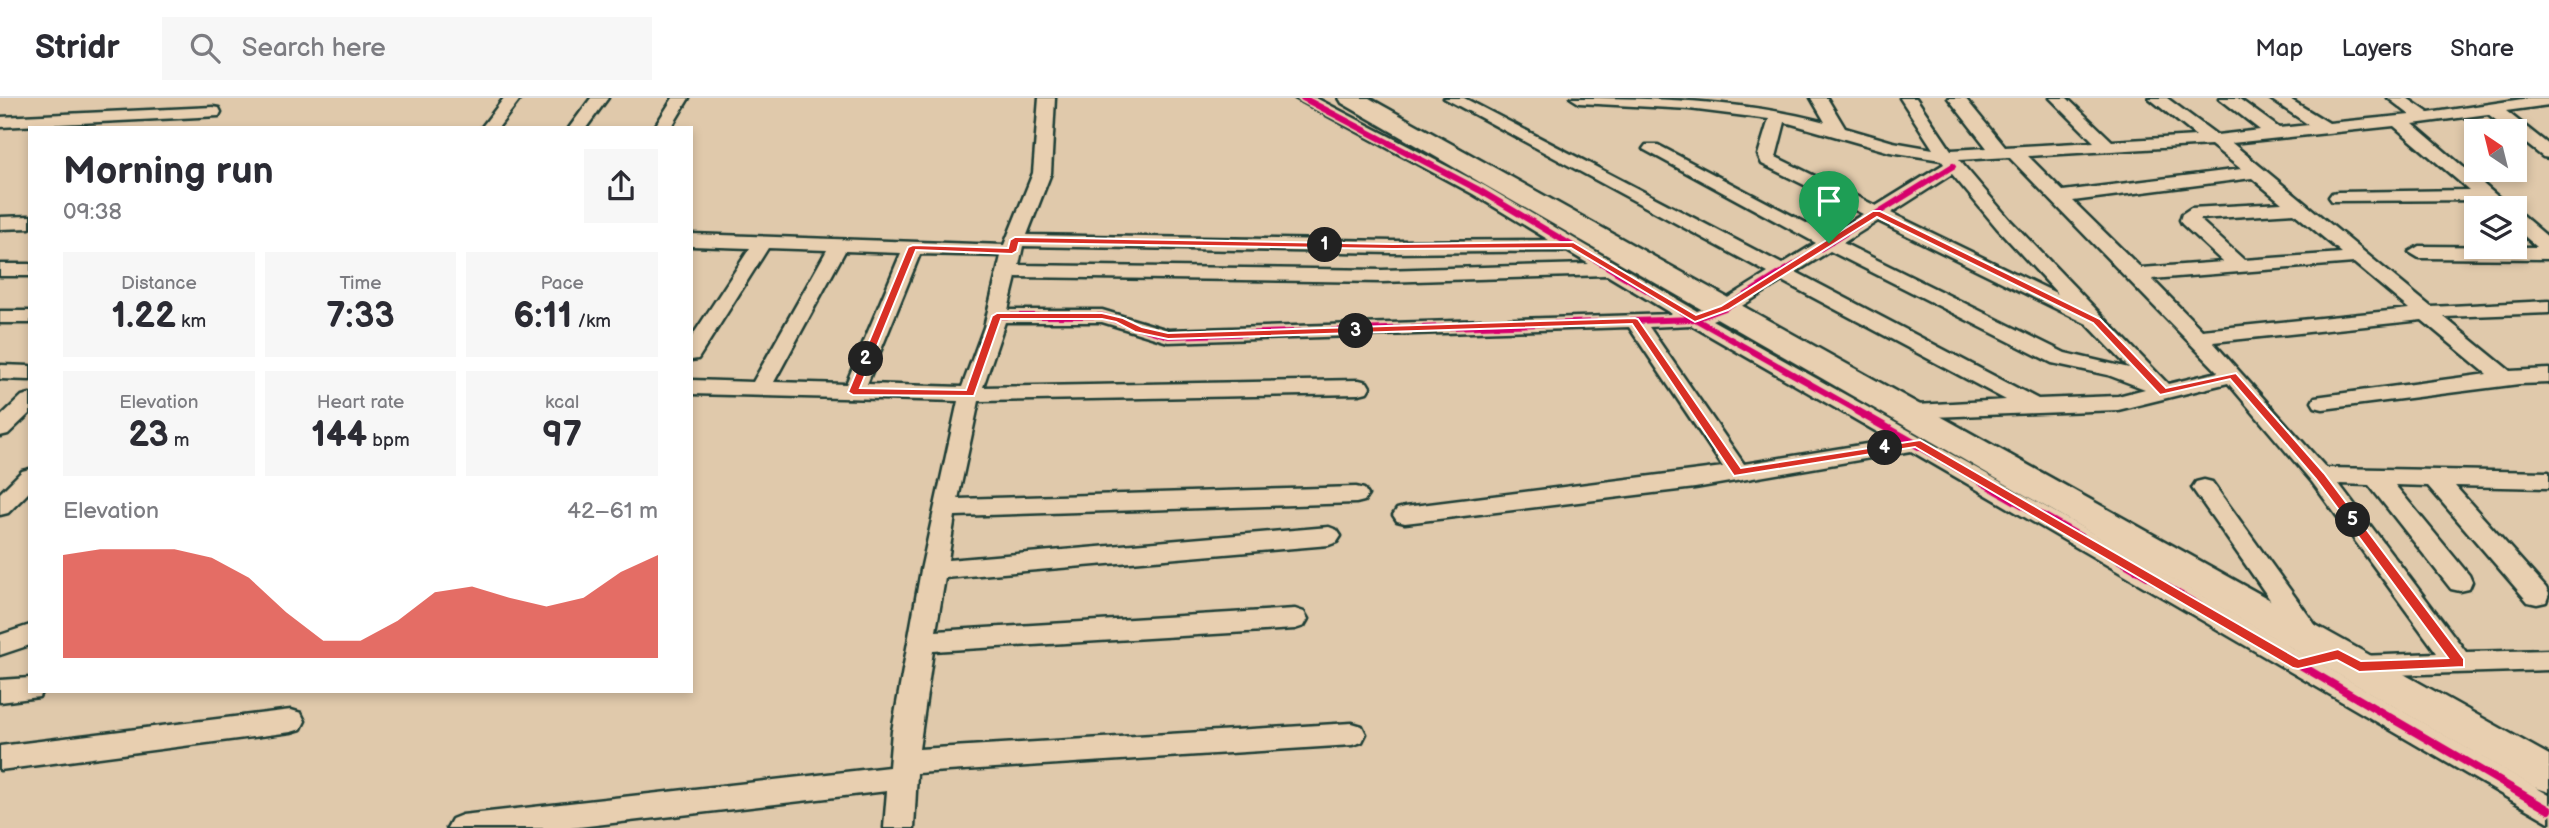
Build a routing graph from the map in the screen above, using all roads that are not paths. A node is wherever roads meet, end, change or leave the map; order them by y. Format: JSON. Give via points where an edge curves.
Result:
{"nodes":[{"id":1,"x":226,"y":98,"type":"edge"},
{"id":2,"x":513,"y":98,"type":"edge"},
{"id":3,"x":600,"y":98,"type":"edge"},
{"id":4,"x":681,"y":98,"type":"edge"},
{"id":5,"x":1047,"y":98,"type":"edge"},
{"id":6,"x":1303,"y":98,"type":"edge"},
{"id":7,"x":1351,"y":98,"type":"edge"},
{"id":8,"x":1452,"y":98,"type":"edge"},
{"id":9,"x":1579,"y":98,"type":"edge"},
{"id":10,"x":1819,"y":98,"type":"edge"},
{"id":11,"x":1908,"y":98,"type":"edge"},
{"id":12,"x":1955,"y":98,"type":"edge"},
{"id":13,"x":2058,"y":98,"type":"edge"},
{"id":14,"x":2157,"y":98,"type":"edge"},
{"id":15,"x":2227,"y":98,"type":"edge"},
{"id":16,"x":2277,"y":98,"type":"edge"},
{"id":17,"x":2396,"y":98,"type":"edge"},
{"id":18,"x":2545,"y":99,"type":"edge"},
{"id":19,"x":2491,"y":108,"type":"junction"},
{"id":20,"x":213,"y":112,"type":"junction"},
{"id":21,"x":1778,"y":117,"type":"junction"},
{"id":22,"x":2426,"y":118,"type":"junction"},
{"id":23,"x":2397,"y":120,"type":"junction"},
{"id":24,"x":0,"y":122,"type":"edge"},
{"id":25,"x":200,"y":126,"type":"edge"},
{"id":26,"x":491,"y":126,"type":"edge"},
{"id":27,"x":579,"y":126,"type":"edge"},
{"id":28,"x":663,"y":126,"type":"edge"},
{"id":29,"x":2325,"y":128,"type":"junction"},
{"id":30,"x":1840,"y":132,"type":"junction"},
{"id":31,"x":2275,"y":133,"type":"junction"},
{"id":32,"x":2215,"y":140,"type":"junction"},
{"id":33,"x":2107,"y":145,"type":"junction"},
{"id":34,"x":1653,"y":149,"type":"dead end"},
{"id":35,"x":2007,"y":152,"type":"junction"},
{"id":36,"x":2549,"y":153,"type":"edge"},
{"id":37,"x":1951,"y":160,"type":"junction"},
{"id":38,"x":2256,"y":172,"type":"junction"},
{"id":39,"x":2486,"y":195,"type":"joint"},
{"id":40,"x":2059,"y":197,"type":"junction"},
{"id":41,"x":2338,"y":197,"type":"dead end"},
{"id":42,"x":2299,"y":207,"type":"junction"},
{"id":43,"x":1877,"y":213,"type":"junction"},
{"id":44,"x":28,"y":222,"type":"edge"},
{"id":45,"x":0,"y":223,"type":"edge"},
{"id":46,"x":2527,"y":230,"type":"edge"},
{"id":47,"x":693,"y":240,"type":"edge"},
{"id":48,"x":763,"y":242,"type":"junction"},
{"id":49,"x":1829,"y":243,"type":"junction"},
{"id":50,"x":839,"y":245,"type":"junction"},
{"id":51,"x":1573,"y":245,"type":"junction"},
{"id":52,"x":913,"y":247,"type":"junction"},
{"id":53,"x":2549,"y":250,"type":"edge"},
{"id":54,"x":2419,"y":252,"type":"dead end"},
{"id":55,"x":1012,"y":254,"type":"junction"},
{"id":56,"x":2360,"y":257,"type":"junction"},
{"id":57,"x":2240,"y":267,"type":"junction"},
{"id":58,"x":1611,"y":269,"type":"junction"},
{"id":59,"x":0,"y":270,"type":"edge"},
{"id":60,"x":28,"y":270,"type":"edge"},
{"id":61,"x":1781,"y":272,"type":"junction"},
{"id":62,"x":2136,"y":274,"type":"junction"},
{"id":63,"x":2549,"y":307,"type":"edge"},
{"id":64,"x":2427,"y":313,"type":"junction"},
{"id":65,"x":1709,"y":314,"type":"junction"},
{"id":66,"x":997,"y":316,"type":"junction"},
{"id":67,"x":0,"y":317,"type":"edge"},
{"id":68,"x":28,"y":317,"type":"edge"},
{"id":69,"x":1635,"y":321,"type":"junction"},
{"id":70,"x":2097,"y":321,"type":"junction"},
{"id":71,"x":2199,"y":337,"type":"junction"},
{"id":72,"x":693,"y":351,"type":"edge"},
{"id":73,"x":0,"y":372,"type":"edge"},
{"id":74,"x":28,"y":373,"type":"edge"},
{"id":75,"x":2232,"y":375,"type":"junction"},
{"id":76,"x":2549,"y":376,"type":"edge"},
{"id":77,"x":2506,"y":379,"type":"junction"},
{"id":78,"x":693,"y":387,"type":"edge"},
{"id":79,"x":1359,"y":387,"type":"dead end"},
{"id":80,"x":760,"y":389,"type":"junction"},
{"id":81,"x":2161,"y":390,"type":"junction"},
{"id":82,"x":853,"y":392,"type":"junction"},
{"id":83,"x":970,"y":394,"type":"junction"},
{"id":84,"x":2323,"y":402,"type":"dead end"},
{"id":85,"x":28,"y":403,"type":"edge"},
{"id":86,"x":2034,"y":406,"type":"junction"},
{"id":87,"x":1906,"y":411,"type":"junction"},
{"id":88,"x":0,"y":429,"type":"edge"},
{"id":89,"x":1916,"y":443,"type":"junction"},
{"id":90,"x":1738,"y":473,"type":"junction"},
{"id":91,"x":2320,"y":476,"type":"junction"},
{"id":92,"x":2375,"y":477,"type":"junction"},
{"id":93,"x":2434,"y":478,"type":"junction"},
{"id":94,"x":28,"y":479,"type":"edge"},
{"id":95,"x":2549,"y":480,"type":"edge"},
{"id":96,"x":2204,"y":488,"type":"dead end"},
{"id":97,"x":1356,"y":495,"type":"dead end"},
{"id":98,"x":0,"y":507,"type":"edge"},
{"id":99,"x":945,"y":508,"type":"junction"},
{"id":100,"x":1405,"y":515,"type":"dead end"},
{"id":101,"x":1329,"y":536,"type":"dead end"},
{"id":102,"x":933,"y":570,"type":"junction"},
{"id":103,"x":2460,"y":582,"type":"dead end"},
{"id":104,"x":2537,"y":595,"type":"dead end"},
{"id":105,"x":1295,"y":619,"type":"dead end"},
{"id":106,"x":28,"y":636,"type":"edge"},
{"id":107,"x":921,"y":642,"type":"junction"},
{"id":108,"x":0,"y":645,"type":"edge"},
{"id":109,"x":2323,"y":657,"type":"junction"},
{"id":110,"x":2549,"y":660,"type":"edge"},
{"id":111,"x":2459,"y":663,"type":"junction"},
{"id":112,"x":28,"y":689,"type":"edge"},
{"id":113,"x":0,"y":691,"type":"edge"},
{"id":114,"x":291,"y":721,"type":"dead end"},
{"id":115,"x":1352,"y":734,"type":"dead end"},
{"id":116,"x":0,"y":758,"type":"edge"},
{"id":117,"x":903,"y":769,"type":"junction"},
{"id":118,"x":2549,"y":775,"type":"edge"},
{"id":119,"x":2549,"y":810,"type":"edge"},
{"id":120,"x":462,"y":828,"type":"edge"},
{"id":121,"x":899,"y":828,"type":"edge"}],
"edges":[{"from":1,"to":20,"type":"street"},
{"from":2,"to":26,"type":"street"},
{"from":3,"to":27,"type":"street"},
{"from":4,"to":28,"type":"street"},
{"from":5,"to":55,"type":"street","via":[[1042,173]]},
{"from":6,"to":51,"type":"street"},
{"from":7,"to":65,"type":"street"},
{"from":8,"to":61,"type":"street"},
{"from":9,"to":21,"type":"street","via":[[1674,103]]},
{"from":10,"to":30,"type":"street"},
{"from":11,"to":37,"type":"street"},
{"from":12,"to":35,"type":"street"},
{"from":13,"to":33,"type":"street"},
{"from":14,"to":32,"type":"street"},
{"from":15,"to":31,"type":"street"},
{"from":16,"to":29,"type":"street"},
{"from":17,"to":22,"type":"street"},
{"from":18,"to":19,"type":"street"},
{"from":19,"to":22,"type":"street"},
{"from":19,"to":36,"type":"street"},
{"from":20,"to":24,"type":"street"},
{"from":20,"to":25,"type":"street"},
{"from":21,"to":30,"type":"street"},
{"from":21,"to":43,"type":"street","via":[[1768,160]]},
{"from":22,"to":23,"type":"street"},
{"from":23,"to":29,"type":"street"},
{"from":23,"to":39,"type":"street"},
{"from":29,"to":31,"type":"street"},
{"from":30,"to":37,"type":"street"},
{"from":31,"to":32,"type":"street"},
{"from":32,"to":33,"type":"street"},
{"from":32,"to":38,"type":"street"},
{"from":33,"to":35,"type":"street"},
{"from":34,"to":49,"type":"street"},
{"from":35,"to":37,"type":"street"},
{"from":35,"to":40,"type":"street"},
{"from":37,"to":43,"type":"street"},
{"from":37,"to":70,"type":"street","via":[[2051,277]]},
{"from":38,"to":40,"type":"street"},
{"from":38,"to":42,"type":"street"},
{"from":39,"to":41,"type":"street"},
{"from":40,"to":62,"type":"street"},
{"from":42,"to":56,"type":"street"},
{"from":42,"to":57,"type":"street","via":[[2191,214],[2189,220]]},
{"from":43,"to":49,"type":"street"},
{"from":43,"to":70,"type":"street"},
{"from":44,"to":45,"type":"street"},
{"from":46,"to":53,"type":"street"},
{"from":47,"to":48,"type":"street"},
{"from":48,"to":50,"type":"street"},
{"from":48,"to":72,"type":"street"},
{"from":49,"to":61,"type":"street"},
{"from":49,"to":81,"type":"street","via":[[2059,358],[2114,370]]},
{"from":50,"to":52,"type":"street"},
{"from":50,"to":80,"type":"street"},
{"from":51,"to":55,"type":"street"},
{"from":51,"to":58,"type":"street"},
{"from":52,"to":55,"type":"street"},
{"from":52,"to":82,"type":"street"},
{"from":53,"to":54,"type":"street"},
{"from":55,"to":58,"type":"street","via":[[1382,276]]},
{"from":55,"to":66,"type":"street"},
{"from":56,"to":57,"type":"street"},
{"from":56,"to":64,"type":"street"},
{"from":57,"to":62,"type":"street"},
{"from":58,"to":65,"type":"street"},
{"from":59,"to":60,"type":"street"},
{"from":61,"to":65,"type":"street"},
{"from":61,"to":86,"type":"street"},
{"from":62,"to":71,"type":"street"},
{"from":63,"to":64,"type":"street"},
{"from":64,"to":71,"type":"street"},
{"from":64,"to":77,"type":"street"},
{"from":65,"to":69,"type":"street"},
{"from":65,"to":87,"type":"street"},
{"from":65,"to":89,"type":"street"},
{"from":66,"to":69,"type":"street","via":[[1102,316],[1168,336]]},
{"from":66,"to":83,"type":"street"},
{"from":67,"to":68,"type":"street"},
{"from":69,"to":90,"type":"street"},
{"from":70,"to":81,"type":"street"},
{"from":71,"to":75,"type":"street"},
{"from":73,"to":74,"type":"street"},
{"from":75,"to":81,"type":"street"},
{"from":75,"to":91,"type":"street"},
{"from":76,"to":77,"type":"street"},
{"from":77,"to":84,"type":"street"},
{"from":78,"to":80,"type":"street"},
{"from":79,"to":83,"type":"street"},
{"from":80,"to":82,"type":"street"},
{"from":81,"to":86,"type":"street","via":[[2118,403]]},
{"from":82,"to":83,"type":"street"},
{"from":83,"to":99,"type":"street"},
{"from":85,"to":88,"type":"street"},
{"from":86,"to":87,"type":"street"},
{"from":87,"to":109,"type":"street"},
{"from":89,"to":90,"type":"street"},
{"from":89,"to":109,"type":"street"},
{"from":90,"to":100,"type":"street"},
{"from":91,"to":92,"type":"street"},
{"from":91,"to":111,"type":"street"},
{"from":92,"to":93,"type":"street"},
{"from":92,"to":103,"type":"street"},
{"from":93,"to":95,"type":"street"},
{"from":93,"to":104,"type":"street"},
{"from":94,"to":98,"type":"street"},
{"from":96,"to":109,"type":"street"},
{"from":97,"to":99,"type":"street"},
{"from":99,"to":102,"type":"street"},
{"from":101,"to":102,"type":"street"},
{"from":102,"to":107,"type":"street"},
{"from":105,"to":107,"type":"street"},
{"from":106,"to":108,"type":"street"},
{"from":107,"to":117,"type":"street"},
{"from":109,"to":111,"type":"street"},
{"from":109,"to":118,"type":"street"},
{"from":109,"to":119,"type":"street"},
{"from":110,"to":111,"type":"street"},
{"from":112,"to":113,"type":"street"},
{"from":114,"to":116,"type":"street"},
{"from":115,"to":117,"type":"street"},
{"from":117,"to":120,"type":"street"},
{"from":117,"to":121,"type":"street"}]}
